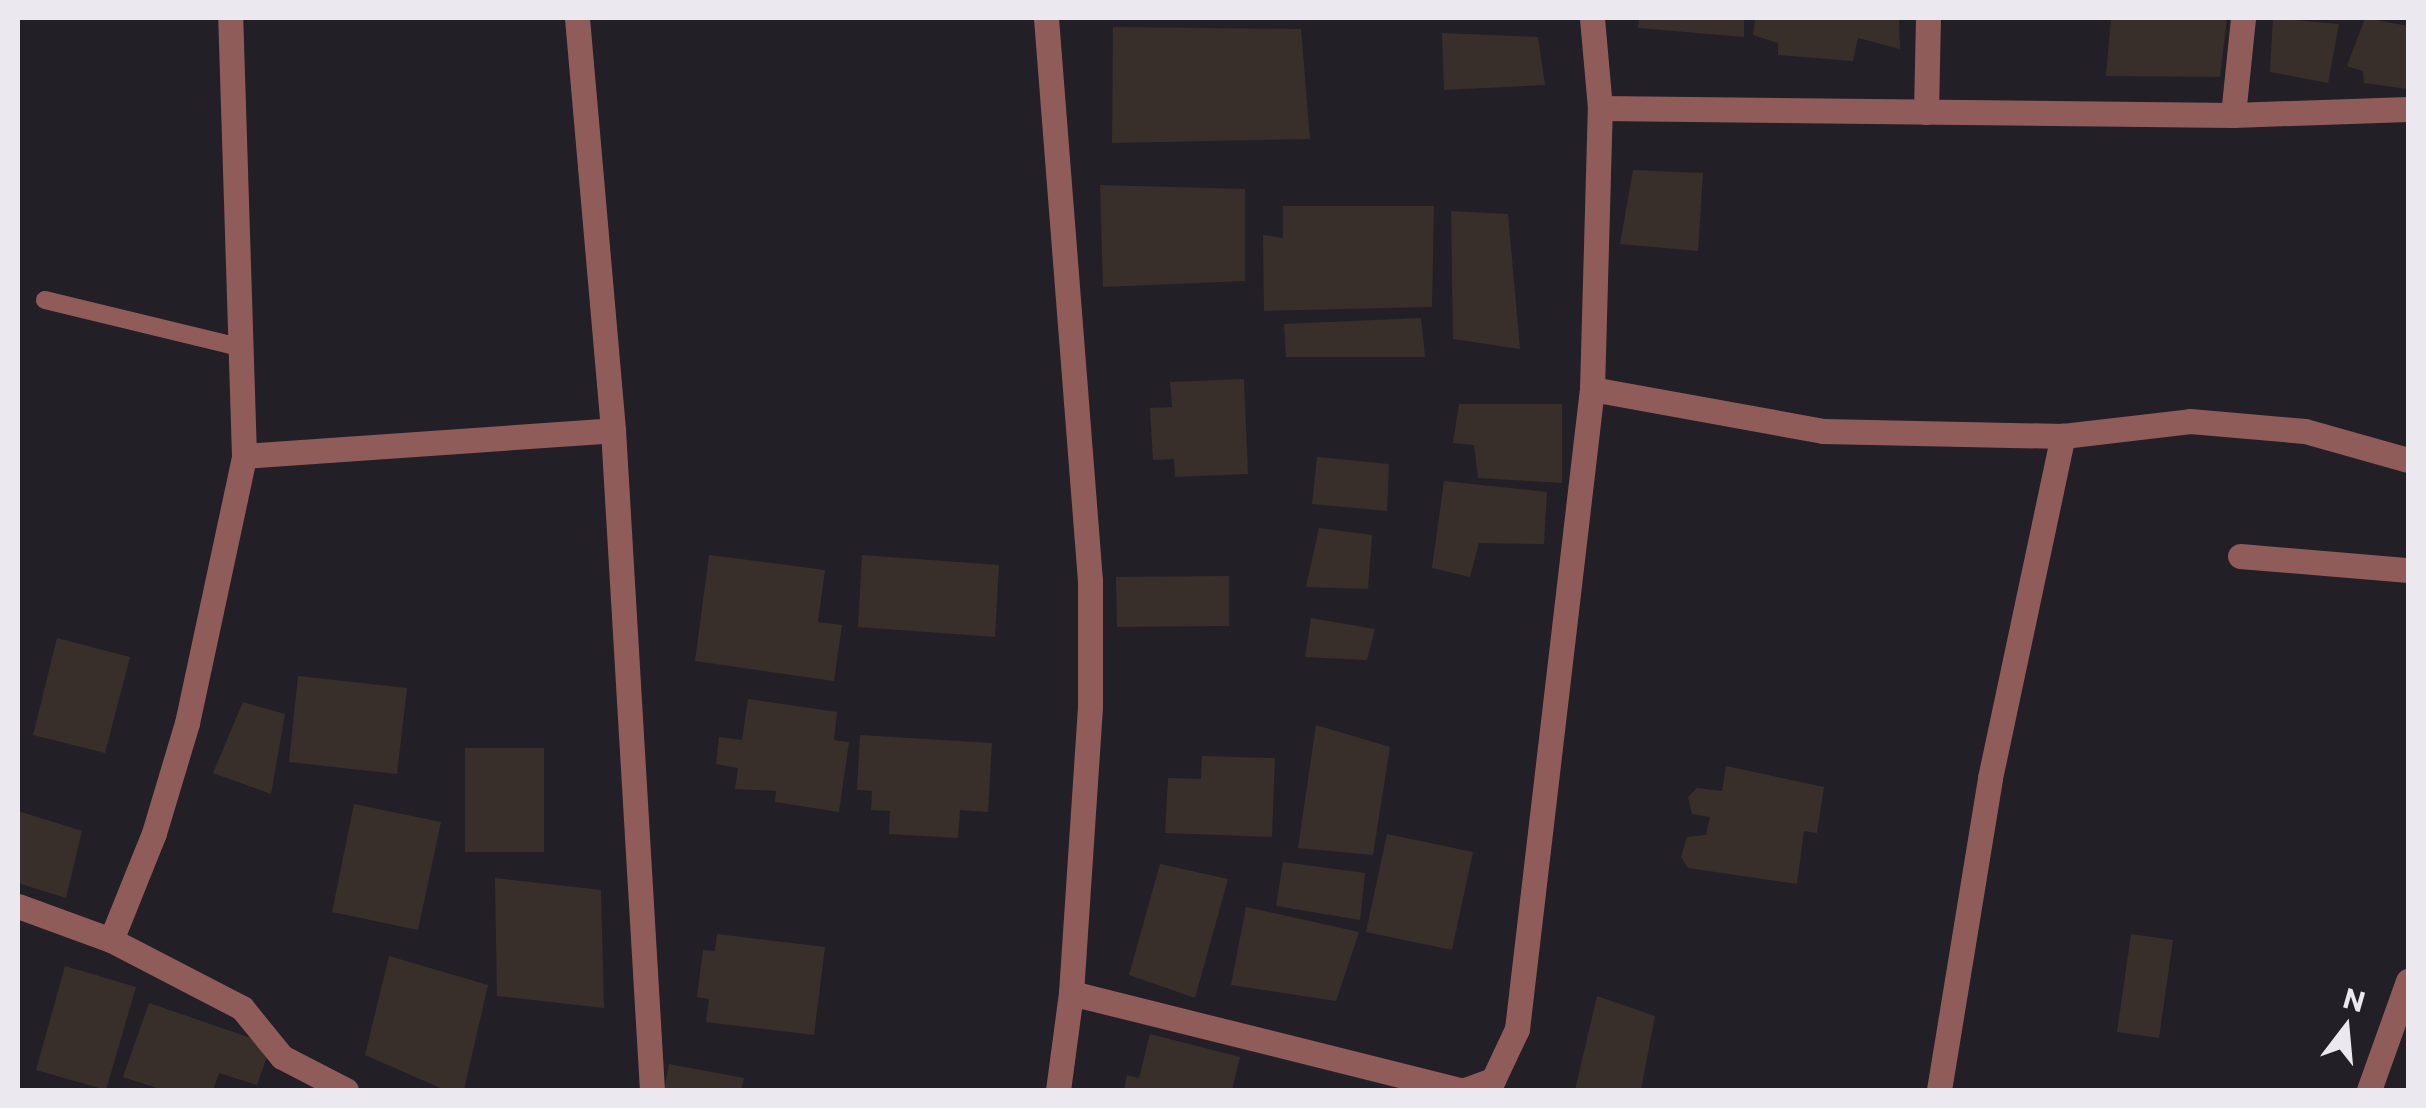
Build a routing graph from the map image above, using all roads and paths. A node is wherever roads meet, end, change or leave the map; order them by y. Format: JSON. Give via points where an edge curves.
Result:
{"nodes":[{"id":1,"x":230,"y":18,"type":"edge"},
{"id":2,"x":577,"y":18,"type":"edge"},
{"id":3,"x":1046,"y":18,"type":"edge"},
{"id":4,"x":1592,"y":18,"type":"edge"},
{"id":5,"x":1928,"y":18,"type":"edge"},
{"id":6,"x":2243,"y":18,"type":"edge"},
{"id":7,"x":1600,"y":108,"type":"junction"},
{"id":8,"x":2408,"y":109,"type":"edge"},
{"id":9,"x":1926,"y":112,"type":"junction"},
{"id":10,"x":2233,"y":115,"type":"junction"},
{"id":11,"x":45,"y":300,"type":"dead end"},
{"id":12,"x":242,"y":348,"type":"junction"},
{"id":13,"x":1592,"y":389,"type":"junction"},
{"id":14,"x":613,"y":430,"type":"junction"},
{"id":15,"x":2062,"y":436,"type":"junction"},
{"id":16,"x":244,"y":456,"type":"junction"},
{"id":17,"x":2408,"y":460,"type":"edge"},
{"id":18,"x":2240,"y":556,"type":"dead end"},
{"id":19,"x":2408,"y":570,"type":"edge"},
{"id":20,"x":18,"y":906,"type":"edge"},
{"id":21,"x":111,"y":940,"type":"junction"},
{"id":22,"x":2408,"y":981,"type":"edge"},
{"id":23,"x":1071,"y":993,"type":"junction"},
{"id":24,"x":346,"y":1090,"type":"edge"},
{"id":25,"x":652,"y":1090,"type":"edge"},
{"id":26,"x":1058,"y":1090,"type":"edge"},
{"id":27,"x":1462,"y":1090,"type":"edge"},
{"id":28,"x":1939,"y":1090,"type":"edge"},
{"id":29,"x":2369,"y":1090,"type":"edge"}],
"edges":[{"from":1,"to":12,"type":"street"},
{"from":2,"to":14,"type":"street"},
{"from":3,"to":23,"type":"street","via":[[1090,581],[1090,707]]},
{"from":4,"to":7,"type":"street"},
{"from":5,"to":9,"type":"street"},
{"from":6,"to":10,"type":"street"},
{"from":7,"to":9,"type":"street"},
{"from":7,"to":13,"type":"street"},
{"from":8,"to":10,"type":"street"},
{"from":9,"to":10,"type":"street"},
{"from":11,"to":12,"type":"lane"},
{"from":12,"to":16,"type":"street"},
{"from":13,"to":15,"type":"street","via":[[1824,431]]},
{"from":13,"to":27,"type":"street","via":[[1517,1029],[1492,1080]]},
{"from":14,"to":16,"type":"street"},
{"from":14,"to":25,"type":"street"},
{"from":15,"to":17,"type":"street","via":[[2190,421],[2305,431]]},
{"from":15,"to":28,"type":"street","via":[[1990,778]]},
{"from":16,"to":21,"type":"street","via":[[187,723],[154,833]]},
{"from":18,"to":19,"type":"street"},
{"from":20,"to":21,"type":"street"},
{"from":21,"to":24,"type":"street","via":[[242,1008],[282,1057]]},
{"from":22,"to":29,"type":"street"},
{"from":23,"to":26,"type":"street"},
{"from":23,"to":27,"type":"street"}]}
